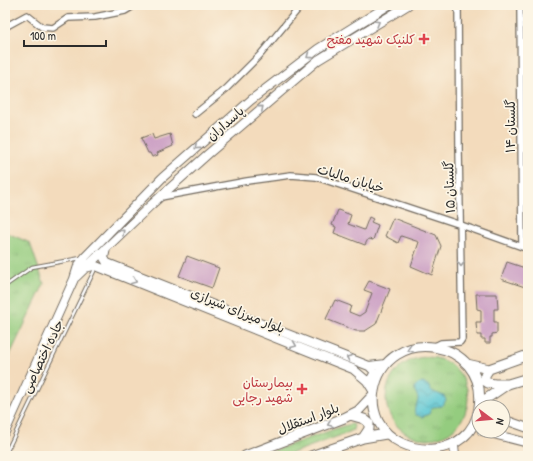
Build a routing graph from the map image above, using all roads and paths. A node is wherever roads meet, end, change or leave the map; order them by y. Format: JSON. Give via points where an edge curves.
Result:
{"nodes":[{"id":1,"x":135,"y":5,"type":"edge"},
{"id":2,"x":298,"y":5,"type":"edge"},
{"id":3,"x":389,"y":5,"type":"edge"},
{"id":4,"x":408,"y":5,"type":"edge"},
{"id":5,"x":458,"y":5,"type":"edge"},
{"id":6,"x":520,"y":5,"type":"edge"},
{"id":7,"x":5,"y":27,"type":"edge"},
{"id":8,"x":195,"y":114,"type":"dead end"},
{"id":9,"x":145,"y":195,"type":"junction"},
{"id":10,"x":161,"y":197,"type":"junction"},
{"id":11,"x":151,"y":205,"type":"junction"},
{"id":12,"x":128,"y":212,"type":"junction"},
{"id":13,"x":136,"y":219,"type":"junction"},
{"id":14,"x":461,"y":225,"type":"junction"},
{"id":15,"x":106,"y":247,"type":"junction"},
{"id":16,"x":522,"y":247,"type":"junction"},
{"id":17,"x":528,"y":249,"type":"edge"},
{"id":18,"x":85,"y":257,"type":"junction"},
{"id":19,"x":96,"y":266,"type":"junction"},
{"id":20,"x":84,"y":268,"type":"junction"},
{"id":21,"x":74,"y":279,"type":"junction"},
{"id":22,"x":8,"y":284,"type":"dead end"},
{"id":23,"x":435,"y":346,"type":"junction"},
{"id":24,"x":528,"y":355,"type":"edge"},
{"id":25,"x":386,"y":364,"type":"junction"},
{"id":26,"x":467,"y":364,"type":"junction"},
{"id":27,"x":369,"y":366,"type":"junction"},
{"id":28,"x":489,"y":369,"type":"junction"},
{"id":29,"x":528,"y":378,"type":"edge"},
{"id":30,"x":367,"y":381,"type":"junction"},
{"id":31,"x":508,"y":384,"type":"junction"},
{"id":32,"x":374,"y":393,"type":"junction"},
{"id":33,"x":480,"y":399,"type":"edge"},
{"id":34,"x":490,"y":399,"type":"edge"},
{"id":35,"x":350,"y":415,"type":"junction"},
{"id":36,"x":511,"y":421,"type":"edge"},
{"id":37,"x":528,"y":428,"type":"edge"},
{"id":38,"x":5,"y":432,"type":"edge"},
{"id":39,"x":471,"y":432,"type":"edge"},
{"id":40,"x":386,"y":434,"type":"junction"},
{"id":41,"x":363,"y":438,"type":"junction"},
{"id":42,"x":511,"y":438,"type":"edge"},
{"id":43,"x":528,"y":443,"type":"edge"},
{"id":44,"x":454,"y":445,"type":"junction"},
{"id":45,"x":423,"y":454,"type":"edge"},
{"id":46,"x":5,"y":455,"type":"edge"},
{"id":47,"x":245,"y":456,"type":"edge"},
{"id":48,"x":311,"y":456,"type":"edge"},
{"id":49,"x":455,"y":456,"type":"edge"}],
"edges":[{"from":1,"to":7,"type":"street","via":[[118,13],[68,18],[53,28],[42,27],[27,15]]},
{"from":2,"to":8,"type":"street","via":[[299,8],[260,55],[226,89]]},
{"from":3,"to":9,"type":"main road","name":"پاسداران","one_way":true,"via":[[318,49],[251,100]]},
{"from":10,"to":4,"type":"main road","name":"پاسداران","one_way":true,"via":[[318,60]]},
{"from":5,"to":14,"type":"street","name":"گلستان ۱۵"},
{"from":6,"to":16,"type":"street","name":"گلستان ۱۴"},
{"from":9,"to":11,"type":"main road","via":[[144,204]]},
{"from":9,"to":12,"type":"main road","name":"پاسداران"},
{"from":10,"to":11,"type":"main road","name":"پاسداران"},
{"from":10,"to":14,"type":"street","name":"خیابان مالیات","via":[[291,175],[316,177]]},
{"from":11,"to":13,"type":"main road","name":"پاسداران"},
{"from":12,"to":13,"type":"main road","via":[[136,212]]},
{"from":12,"to":18,"type":"main road","name":"پاسداران"},
{"from":15,"to":13,"type":"main road","name":"پاسداران","one_way":true},
{"from":14,"to":16,"type":"street","name":"خیابان مالیات"},
{"from":14,"to":23,"type":"street","name":"گلستان ۱۵","one_way":true,"via":[[462,339],[460,342],[441,343]]},
{"from":15,"to":20,"type":"main road","name":"پاسداران"},
{"from":27,"to":15,"type":"main road","name":"بلوار میرزای شیرازی","one_way":true,"via":[[107,263],[104,258]]},
{"from":16,"to":17,"type":"street","name":"خیابان مالیات"},
{"from":18,"to":21,"type":"main road","name":"پاسداران","via":[[78,266]]},
{"from":18,"to":22,"type":"lane","via":[[32,267]]},
{"from":19,"to":20,"type":"main road"},
{"from":19,"to":30,"type":"main road","name":"بلوار میرزای شیرازی","one_way":true,"via":[[353,369]]},
{"from":19,"to":46,"type":"lane","name":"جاده اختصاصی"},
{"from":20,"to":21,"type":"main road","name":"پاسداران"},
{"from":21,"to":38,"type":"main road","name":"پاسداران"},
{"from":23,"to":25,"type":"main road","one_way":true,"via":[[409,349]]},
{"from":23,"to":26,"type":"main road","via":[[453,352]]},
{"from":24,"to":28,"type":"main road"},
{"from":25,"to":27,"type":"main road","name":"بلوار میرزای شیرازی"},
{"from":25,"to":32,"type":"main road","via":[[377,380]]},
{"from":26,"to":28,"type":"main road"},
{"from":26,"to":33,"type":"main road","via":[[477,382]]},
{"from":27,"to":30,"type":"main road","via":[[375,372],[371,380]]},
{"from":28,"to":31,"type":"main road","via":[[485,375],[488,383]]},
{"from":29,"to":31,"type":"main road"},
{"from":30,"to":32,"type":"main road","name":"بلوار میرزای شیرازی"},
{"from":31,"to":34,"type":"main road"},
{"from":32,"to":35,"type":"main road","name":"بلوار استقلال","via":[[358,411]]},
{"from":32,"to":40,"type":"main road","via":[[376,416]]},
{"from":35,"to":41,"type":"main road","via":[[360,417],[369,423],[369,429]]},
{"from":35,"to":47,"type":"main road","name":"بلوار استقلال","one_way":true},
{"from":36,"to":37,"type":"main road"},
{"from":39,"to":44,"type":"main road"},
{"from":40,"to":41,"type":"main road"},
{"from":40,"to":45,"type":"main road","via":[[402,447]]},
{"from":41,"to":48,"type":"main road"},
{"from":42,"to":43,"type":"main road"},
{"from":44,"to":45,"type":"main road","via":[[438,452]]},
{"from":44,"to":49,"type":"main road"}]}
